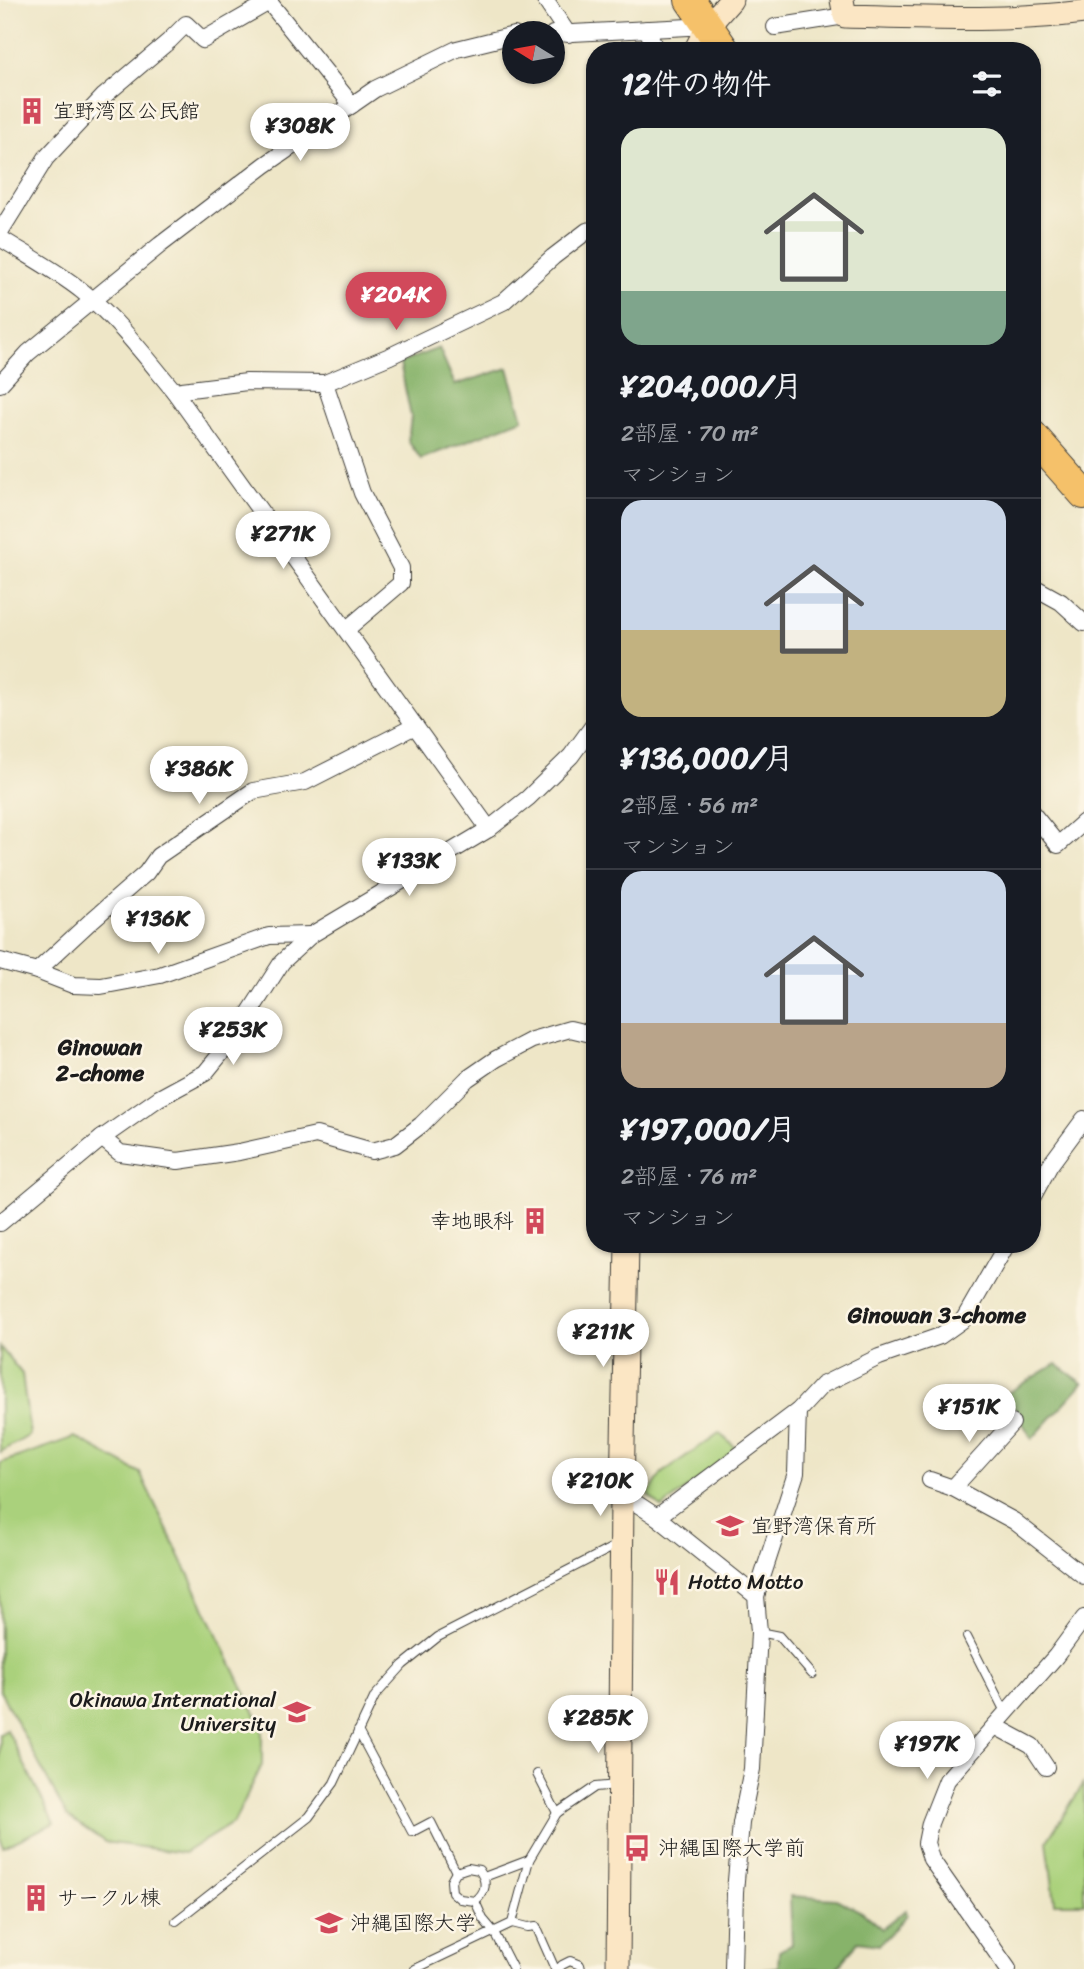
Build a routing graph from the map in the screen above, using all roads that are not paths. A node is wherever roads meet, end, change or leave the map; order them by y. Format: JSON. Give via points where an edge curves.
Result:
{"nodes":[{"id":1,"x":545,"y":0,"type":"edge"},
{"id":2,"x":690,"y":0,"type":"edge"},
{"id":3,"x":731,"y":0,"type":"edge"},
{"id":4,"x":270,"y":1,"type":"edge"},
{"id":5,"x":844,"y":8,"type":"edge"},
{"id":6,"x":1084,"y":12,"type":"edge"},
{"id":7,"x":555,"y":21,"type":"edge"},
{"id":8,"x":775,"y":27,"type":"dead end"},
{"id":9,"x":647,"y":29,"type":"junction"},
{"id":10,"x":565,"y":34,"type":"edge"},
{"id":11,"x":502,"y":38,"type":"edge"},
{"id":12,"x":701,"y":38,"type":"edge"},
{"id":13,"x":652,"y":42,"type":"edge"},
{"id":14,"x":352,"y":105,"type":"junction"},
{"id":15,"x":0,"y":232,"type":"edge"},
{"id":16,"x":586,"y":233,"type":"edge"},
{"id":17,"x":0,"y":238,"type":"edge"},
{"id":18,"x":92,"y":300,"type":"junction"},
{"id":19,"x":325,"y":383,"type":"junction"},
{"id":20,"x":0,"y":384,"type":"edge"},
{"id":21,"x":174,"y":391,"type":"junction"},
{"id":22,"x":1041,"y":445,"type":"edge"},
{"id":23,"x":1084,"y":494,"type":"edge"},
{"id":24,"x":1041,"y":591,"type":"edge"},
{"id":25,"x":1084,"y":623,"type":"edge"},
{"id":26,"x":347,"y":629,"type":"junction"},
{"id":27,"x":415,"y":726,"type":"junction"},
{"id":28,"x":586,"y":735,"type":"edge"},
{"id":29,"x":1084,"y":822,"type":"edge"},
{"id":30,"x":1041,"y":824,"type":"edge"},
{"id":31,"x":489,"y":829,"type":"junction"},
{"id":32,"x":311,"y":935,"type":"junction"},
{"id":33,"x":0,"y":961,"type":"edge"},
{"id":34,"x":37,"y":971,"type":"junction"},
{"id":35,"x":586,"y":1033,"type":"edge"},
{"id":36,"x":1084,"y":1119,"type":"edge"},
{"id":37,"x":102,"y":1138,"type":"junction"},
{"id":38,"x":1041,"y":1182,"type":"edge"},
{"id":39,"x":0,"y":1223,"type":"edge"},
{"id":40,"x":627,"y":1253,"type":"edge"},
{"id":41,"x":1002,"y":1253,"type":"edge"},
{"id":42,"x":797,"y":1411,"type":"junction"},
{"id":43,"x":1012,"y":1423,"type":"dead end"},
{"id":44,"x":930,"y":1480,"type":"dead end"},
{"id":45,"x":953,"y":1488,"type":"junction"},
{"id":46,"x":622,"y":1494,"type":"junction"},
{"id":47,"x":657,"y":1517,"type":"junction"},
{"id":48,"x":622,"y":1542,"type":"junction"},
{"id":49,"x":1084,"y":1576,"type":"edge"},
{"id":50,"x":756,"y":1595,"type":"junction"},
{"id":51,"x":1084,"y":1618,"type":"edge"},
{"id":52,"x":759,"y":1632,"type":"junction"},
{"id":53,"x":967,"y":1637,"type":"dead end"},
{"id":54,"x":812,"y":1674,"type":"dead end"},
{"id":55,"x":1006,"y":1713,"type":"junction"},
{"id":56,"x":995,"y":1726,"type":"junction"},
{"id":57,"x":358,"y":1731,"type":"junction"},
{"id":58,"x":1046,"y":1766,"type":"dead end"},
{"id":59,"x":537,"y":1774,"type":"dead end"},
{"id":60,"x":620,"y":1785,"type":"junction"},
{"id":61,"x":556,"y":1814,"type":"junction"},
{"id":62,"x":529,"y":1860,"type":"junction"},
{"id":63,"x":456,"y":1872,"type":"junction"},
{"id":64,"x":484,"y":1877,"type":"junction"},
{"id":65,"x":475,"y":1901,"type":"junction"},
{"id":66,"x":176,"y":1922,"type":"dead end"},
{"id":67,"x":512,"y":1923,"type":"junction"},
{"id":68,"x":494,"y":1932,"type":"junction"},
{"id":69,"x":415,"y":1969,"type":"edge"},
{"id":70,"x":513,"y":1969,"type":"edge"},
{"id":71,"x":557,"y":1969,"type":"edge"},
{"id":72,"x":580,"y":1969,"type":"edge"},
{"id":73,"x":618,"y":1969,"type":"edge"},
{"id":74,"x":733,"y":1969,"type":"edge"},
{"id":75,"x":1008,"y":1969,"type":"edge"}],
"edges":[{"from":1,"to":7,"type":"street"},
{"from":2,"to":12,"type":"highway"},
{"from":3,"to":12,"type":"street"},
{"from":4,"to":14,"type":"street"},
{"from":4,"to":15,"type":"street","via":[[203,40],[186,24],[104,96],[46,158]]},
{"from":5,"to":6,"type":"street","via":[[978,19]]},
{"from":5,"to":8,"type":"street"},
{"from":9,"to":10,"type":"street"},
{"from":9,"to":12,"type":"street"},
{"from":9,"to":13,"type":"street"},
{"from":11,"to":14,"type":"street","via":[[457,49]]},
{"from":14,"to":18,"type":"street","via":[[265,165]]},
{"from":16,"to":19,"type":"street","via":[[503,302]]},
{"from":17,"to":18,"type":"street"},
{"from":18,"to":20,"type":"street","via":[[28,353]]},
{"from":18,"to":21,"type":"street"},
{"from":19,"to":21,"type":"street","via":[[247,382]]},
{"from":19,"to":26,"type":"street","via":[[362,494],[401,569],[401,583]]},
{"from":21,"to":26,"type":"street"},
{"from":22,"to":23,"type":"highway"},
{"from":24,"to":25,"type":"street"},
{"from":26,"to":27,"type":"street"},
{"from":27,"to":31,"type":"street"},
{"from":27,"to":34,"type":"street","via":[[305,782],[253,792],[158,856],[146,873]]},
{"from":28,"to":31,"type":"street","via":[[528,798]]},
{"from":29,"to":30,"type":"street","via":[[1058,845]]},
{"from":31,"to":32,"type":"street"},
{"from":32,"to":34,"type":"street","via":[[269,936],[160,975],[101,986],[73,985]]},
{"from":32,"to":37,"type":"street","via":[[282,962],[205,1073]]},
{"from":33,"to":34,"type":"street"},
{"from":35,"to":37,"type":"street","via":[[570,1029],[532,1040],[496,1059],[467,1079],[395,1145],[372,1152],[316,1135],[178,1161],[120,1153]]},
{"from":36,"to":38,"type":"street"},
{"from":37,"to":39,"type":"street"},
{"from":40,"to":46,"type":"street"},
{"from":41,"to":42,"type":"street","via":[[964,1319],[940,1336],[879,1357],[822,1385]]},
{"from":42,"to":47,"type":"street"},
{"from":42,"to":50,"type":"street","via":[[796,1473]]},
{"from":43,"to":45,"type":"street"},
{"from":44,"to":45,"type":"street"},
{"from":45,"to":49,"type":"street","via":[[1014,1521]]},
{"from":46,"to":47,"type":"street"},
{"from":46,"to":48,"type":"street"},
{"from":47,"to":50,"type":"street"},
{"from":48,"to":57,"type":"lane","via":[[438,1637],[375,1696]]},
{"from":48,"to":60,"type":"street"},
{"from":50,"to":52,"type":"street"},
{"from":51,"to":55,"type":"street"},
{"from":52,"to":54,"type":"lane","via":[[779,1636]]},
{"from":52,"to":74,"type":"street","via":[[752,1769],[741,1823],[735,1892]]},
{"from":53,"to":55,"type":"lane"},
{"from":55,"to":56,"type":"street"},
{"from":56,"to":58,"type":"street","via":[[1032,1746]]},
{"from":56,"to":75,"type":"street","via":[[947,1780],[926,1843],[931,1859]]},
{"from":57,"to":63,"type":"lane","via":[[412,1832],[431,1822]]},
{"from":57,"to":66,"type":"lane","via":[[334,1783],[309,1817]]},
{"from":59,"to":61,"type":"lane"},
{"from":60,"to":61,"type":"lane","via":[[595,1787]]},
{"from":60,"to":73,"type":"street"},
{"from":61,"to":62,"type":"lane"},
{"from":62,"to":64,"type":"lane"},
{"from":62,"to":67,"type":"lane"},
{"from":63,"to":64,"type":"lane","via":[[468,1868],[479,1870]]},
{"from":63,"to":65,"type":"lane","via":[[452,1892],[460,1899]]},
{"from":64,"to":65,"type":"lane","via":[[485,1887]]},
{"from":65,"to":68,"type":"lane"},
{"from":67,"to":68,"type":"lane"},
{"from":67,"to":71,"type":"lane","via":[[536,1926]]},
{"from":68,"to":69,"type":"lane"},
{"from":68,"to":70,"type":"lane"},
{"from":71,"to":72,"type":"lane","via":[[570,1961]]}]}
